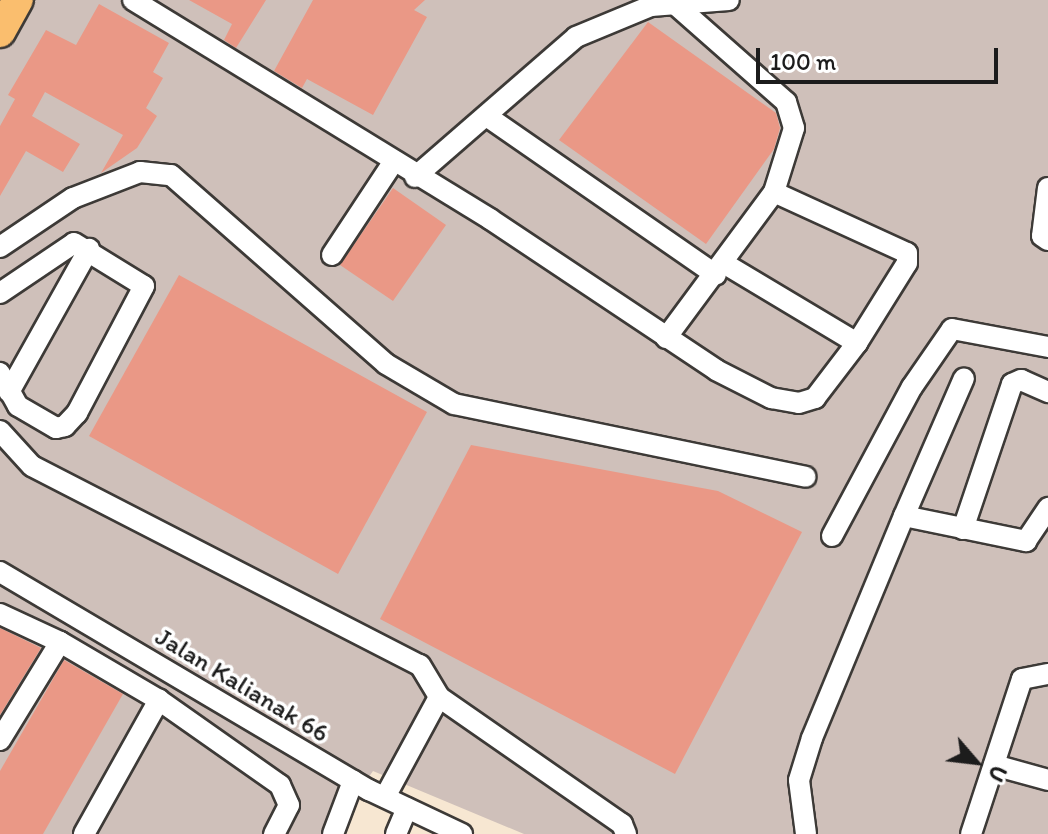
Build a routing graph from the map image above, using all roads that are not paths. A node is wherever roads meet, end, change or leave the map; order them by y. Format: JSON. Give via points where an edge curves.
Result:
{"nodes":[{"id":1,"x":18,"y":0,"type":"edge"},
{"id":2,"x":133,"y":0,"type":"edge"},
{"id":3,"x":729,"y":0,"type":"edge"},
{"id":4,"x":675,"y":4,"type":"junction"},
{"id":5,"x":0,"y":32,"type":"edge"},
{"id":6,"x":488,"y":117,"type":"junction"},
{"id":7,"x":394,"y":161,"type":"junction"},
{"id":8,"x":415,"y":177,"type":"junction"},
{"id":9,"x":1048,"y":188,"type":"edge"},
{"id":10,"x":774,"y":192,"type":"junction"},
{"id":11,"x":1048,"y":240,"type":"edge"},
{"id":12,"x":0,"y":247,"type":"edge"},
{"id":13,"x":89,"y":249,"type":"junction"},
{"id":14,"x":332,"y":255,"type":"dead end"},
{"id":15,"x":720,"y":269,"type":"junction"},
{"id":16,"x":0,"y":293,"type":"edge"},
{"id":17,"x":666,"y":338,"type":"junction"},
{"id":18,"x":857,"y":343,"type":"junction"},
{"id":19,"x":1040,"y":345,"type":"edge"},
{"id":20,"x":0,"y":373,"type":"edge"},
{"id":21,"x":964,"y":378,"type":"dead end"},
{"id":22,"x":1021,"y":380,"type":"junction"},
{"id":23,"x":9,"y":392,"type":"junction"},
{"id":24,"x":1048,"y":392,"type":"edge"},
{"id":25,"x":0,"y":431,"type":"edge"},
{"id":26,"x":805,"y":477,"type":"dead end"},
{"id":27,"x":1048,"y":508,"type":"edge"},
{"id":28,"x":904,"y":516,"type":"junction"},
{"id":29,"x":963,"y":529,"type":"junction"},
{"id":30,"x":832,"y":536,"type":"dead end"},
{"id":31,"x":0,"y":572,"type":"edge"},
{"id":32,"x":0,"y":614,"type":"edge"},
{"id":33,"x":60,"y":642,"type":"junction"},
{"id":34,"x":1048,"y":674,"type":"edge"},
{"id":35,"x":439,"y":697,"type":"junction"},
{"id":36,"x":159,"y":700,"type":"junction"},
{"id":37,"x":0,"y":740,"type":"edge"},
{"id":38,"x":994,"y":765,"type":"junction"},
{"id":39,"x":1048,"y":780,"type":"edge"},
{"id":40,"x":353,"y":781,"type":"junction"},
{"id":41,"x":385,"y":797,"type":"junction"},
{"id":42,"x":407,"y":808,"type":"junction"},
{"id":43,"x":84,"y":834,"type":"edge"},
{"id":44,"x":274,"y":834,"type":"edge"},
{"id":45,"x":333,"y":834,"type":"edge"},
{"id":46,"x":396,"y":834,"type":"edge"},
{"id":47,"x":462,"y":834,"type":"edge"},
{"id":48,"x":626,"y":834,"type":"edge"},
{"id":49,"x":806,"y":834,"type":"edge"},
{"id":50,"x":971,"y":834,"type":"edge"}],
"edges":[{"from":1,"to":5,"type":"highway"},
{"from":2,"to":7,"type":"lane"},
{"from":3,"to":4,"type":"lane"},
{"from":4,"to":6,"type":"lane","via":[[625,14],[576,37]]},
{"from":4,"to":10,"type":"lane","via":[[786,102],[793,115]]},
{"from":6,"to":8,"type":"lane"},
{"from":6,"to":15,"type":"lane"},
{"from":7,"to":8,"type":"lane"},
{"from":7,"to":14,"type":"lane"},
{"from":8,"to":17,"type":"lane","via":[[490,219]]},
{"from":9,"to":11,"type":"lane","via":[[1042,236]]},
{"from":10,"to":15,"type":"lane"},
{"from":10,"to":18,"type":"lane","via":[[907,253],[907,263]]},
{"from":12,"to":26,"type":"lane","via":[[73,198],[140,172],[171,175],[386,364],[454,404]]},
{"from":13,"to":16,"type":"lane","via":[[70,244]]},
{"from":13,"to":23,"type":"lane"},
{"from":13,"to":23,"type":"lane","via":[[144,286],[77,413],[56,428],[30,415]]},
{"from":15,"to":17,"type":"lane"},
{"from":15,"to":18,"type":"lane"},
{"from":17,"to":18,"type":"lane","via":[[771,398],[799,403],[815,398]]},
{"from":19,"to":22,"type":"lane"},
{"from":19,"to":30,"type":"lane","via":[[952,329]]},
{"from":20,"to":23,"type":"lane"},
{"from":21,"to":28,"type":"lane"},
{"from":22,"to":24,"type":"lane"},
{"from":22,"to":29,"type":"lane","via":[[1005,395]]},
{"from":25,"to":35,"type":"lane","via":[[32,466],[420,665]]},
{"from":27,"to":29,"type":"lane","via":[[1026,541]]},
{"from":28,"to":29,"type":"lane"},
{"from":28,"to":49,"type":"lane","via":[[799,780]]},
{"from":31,"to":40,"type":"lane","name":"Jalan Kalianak 66"},
{"from":32,"to":33,"type":"lane"},
{"from":33,"to":36,"type":"lane"},
{"from":33,"to":37,"type":"lane"},
{"from":34,"to":38,"type":"lane","via":[[1022,679]]},
{"from":35,"to":41,"type":"lane"},
{"from":35,"to":48,"type":"lane","via":[[622,824]]},
{"from":36,"to":43,"type":"lane"},
{"from":36,"to":44,"type":"lane","via":[[280,785],[289,805]]},
{"from":38,"to":39,"type":"lane"},
{"from":38,"to":50,"type":"lane"},
{"from":40,"to":41,"type":"lane","name":"Jalan Kalianak 66"},
{"from":40,"to":45,"type":"lane"},
{"from":41,"to":42,"type":"lane","name":"Jalan Kalianak 66"},
{"from":42,"to":46,"type":"lane"},
{"from":42,"to":47,"type":"lane","name":"Jalan Kalianak 66"}]}
